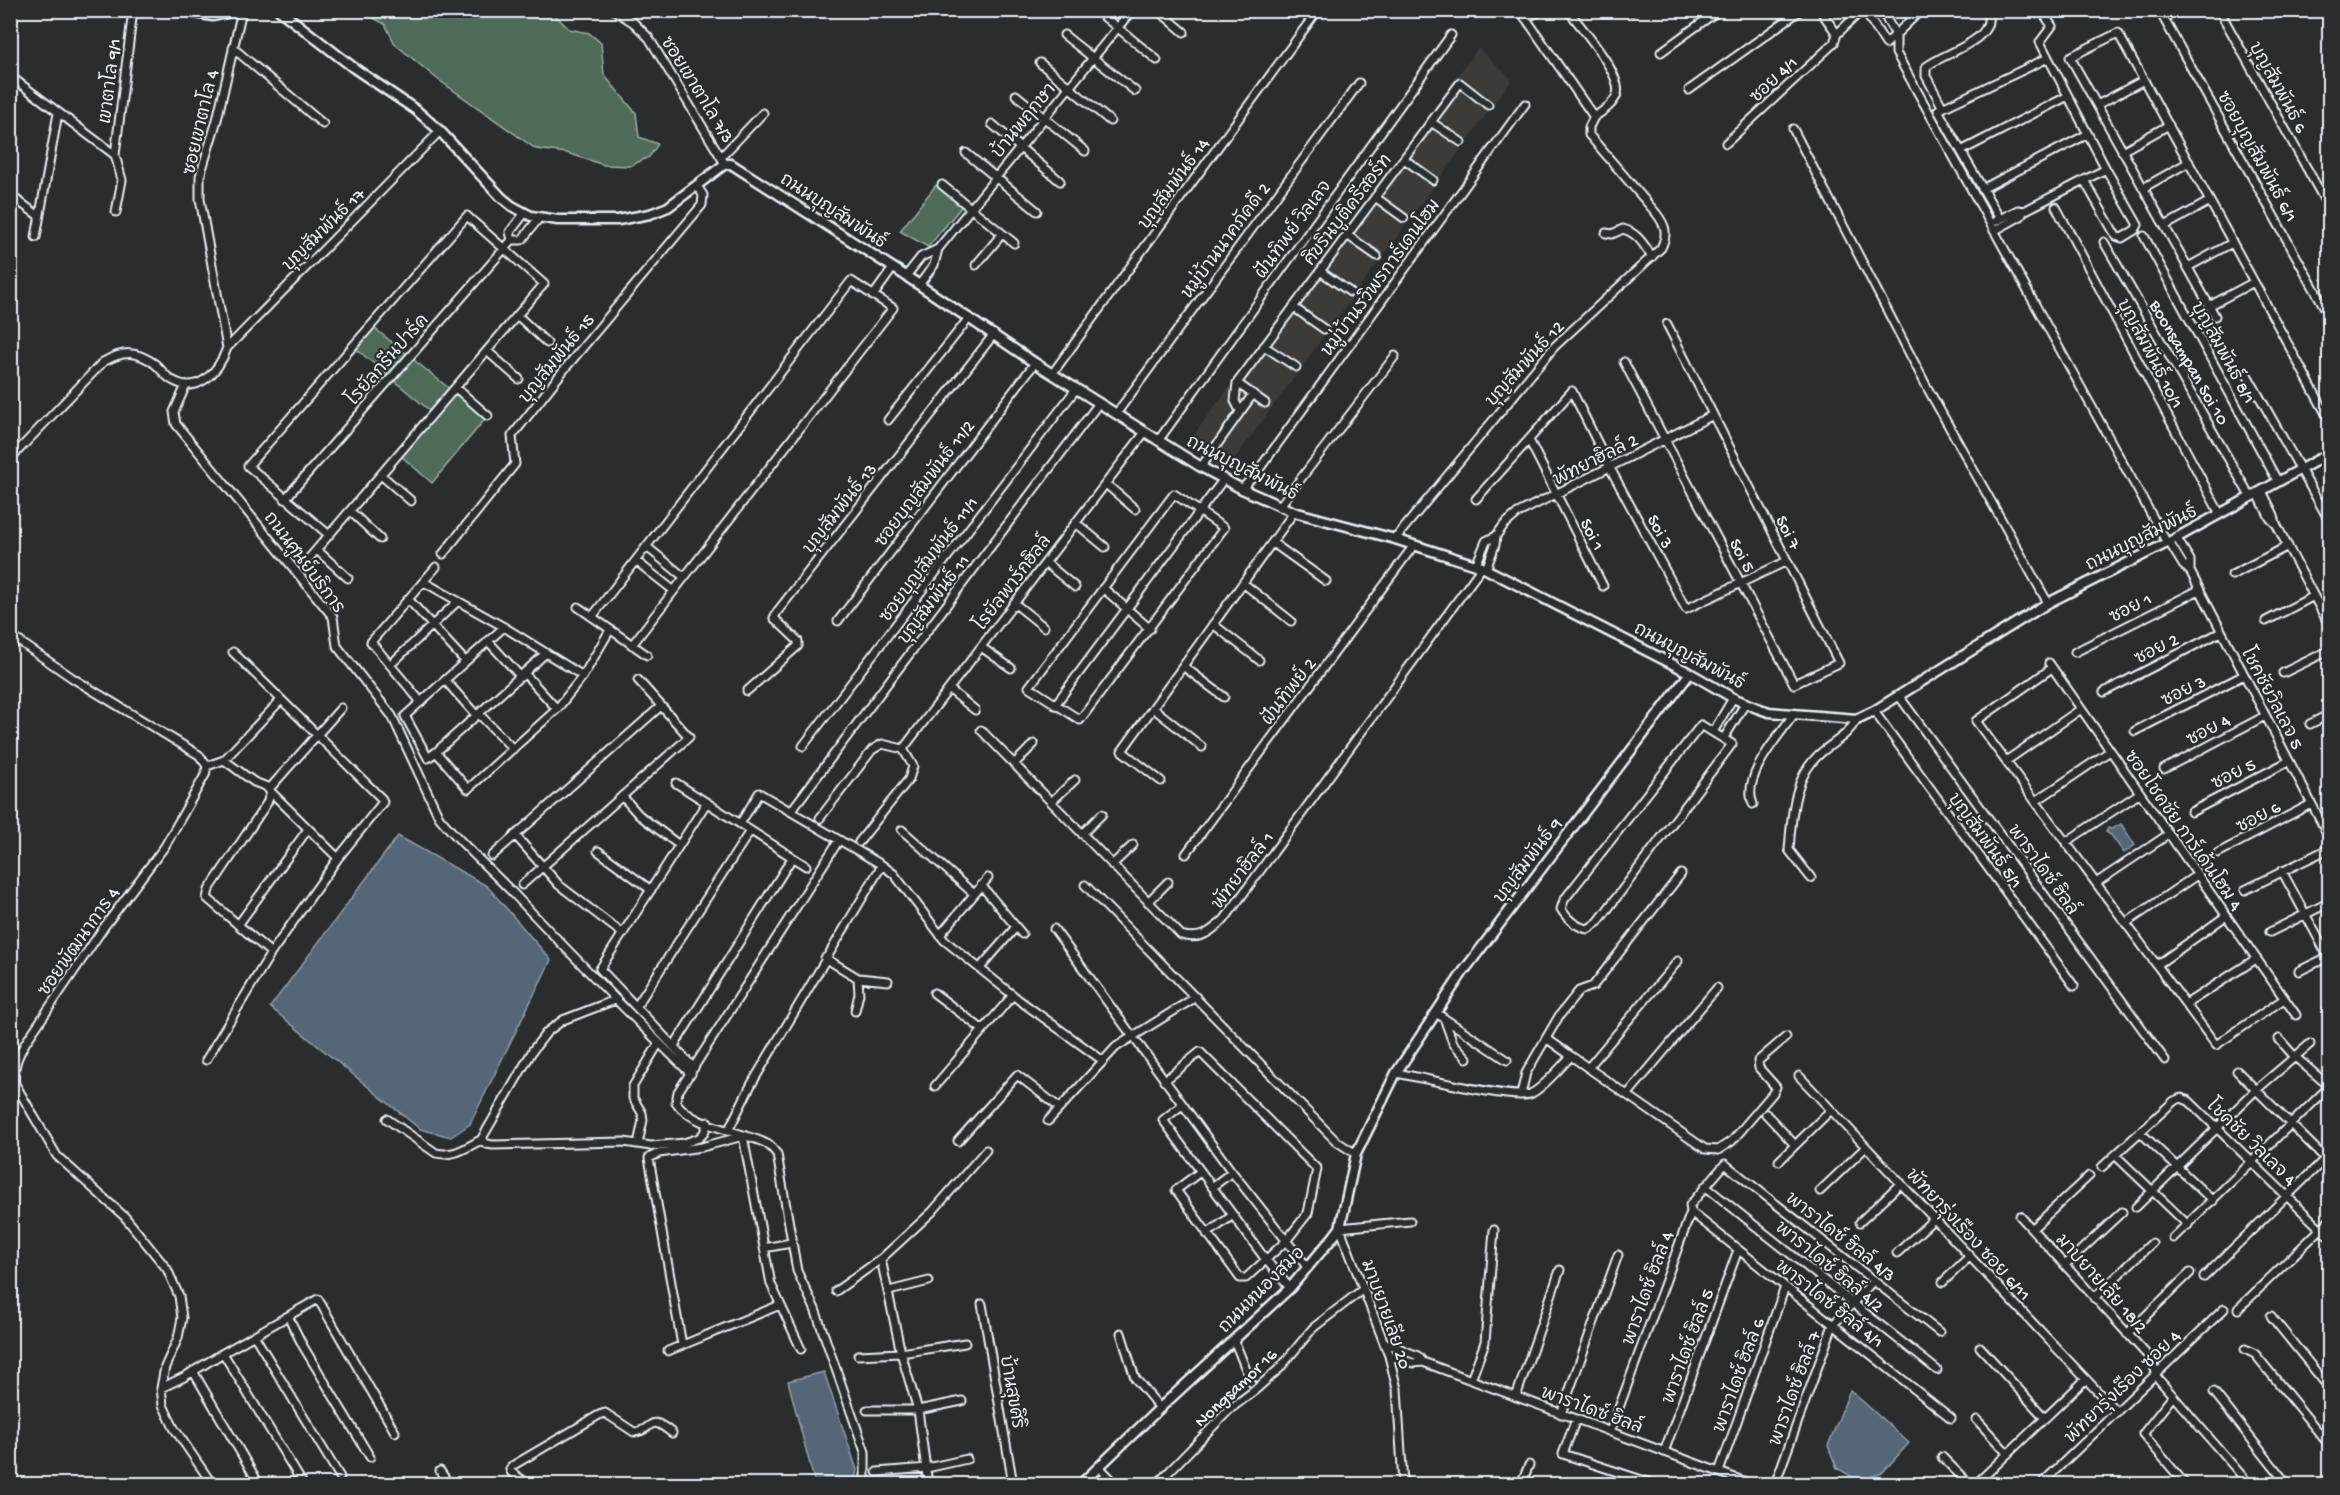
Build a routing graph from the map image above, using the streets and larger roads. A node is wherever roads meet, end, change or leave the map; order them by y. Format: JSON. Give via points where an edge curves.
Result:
{"nodes":[{"id":1,"x":133,"y":10,"type":"edge"},
{"id":2,"x":176,"y":10,"type":"edge"},
{"id":3,"x":241,"y":10,"type":"edge"},
{"id":4,"x":279,"y":10,"type":"edge"},
{"id":5,"x":614,"y":10,"type":"edge"},
{"id":6,"x":1096,"y":10,"type":"edge"},
{"id":7,"x":1132,"y":10,"type":"edge"},
{"id":8,"x":1158,"y":10,"type":"edge"},
{"id":9,"x":1318,"y":10,"type":"edge"},
{"id":10,"x":1520,"y":10,"type":"edge"},
{"id":11,"x":1543,"y":10,"type":"edge"},
{"id":12,"x":1568,"y":10,"type":"edge"},
{"id":13,"x":1719,"y":10,"type":"edge"},
{"id":14,"x":1801,"y":10,"type":"edge"},
{"id":15,"x":1820,"y":10,"type":"edge"},
{"id":16,"x":1863,"y":10,"type":"edge"},
{"id":17,"x":1881,"y":10,"type":"edge"},
{"id":18,"x":1921,"y":10,"type":"edge"},
{"id":19,"x":1986,"y":10,"type":"edge"},
{"id":20,"x":2040,"y":10,"type":"edge"},
{"id":21,"x":2159,"y":10,"type":"edge"},
{"id":22,"x":2219,"y":10,"type":"edge"},
{"id":23,"x":1525,"y":18,"type":"junction"},
{"id":24,"x":1118,"y":28,"type":"junction"},
{"id":25,"x":1184,"y":32,"type":"dead end"},
{"id":26,"x":1837,"y":34,"type":"junction"},
{"id":27,"x":1064,"y":35,"type":"dead end"},
{"id":28,"x":1451,"y":35,"type":"dead end"},
{"id":29,"x":1896,"y":35,"type":"junction"},
{"id":30,"x":233,"y":48,"type":"junction"},
{"id":31,"x":1661,"y":52,"type":"dead end"},
{"id":32,"x":2048,"y":57,"type":"junction"},
{"id":33,"x":1094,"y":58,"type":"junction"},
{"id":34,"x":1157,"y":60,"type":"dead end"},
{"id":35,"x":1040,"y":63,"type":"dead end"},
{"id":36,"x":10,"y":76,"type":"edge"},
{"id":37,"x":2144,"y":80,"type":"junction"},
{"id":38,"x":1359,"y":83,"type":"dead end"},
{"id":39,"x":1069,"y":88,"type":"junction"},
{"id":40,"x":1689,"y":90,"type":"dead end"},
{"id":41,"x":1135,"y":91,"type":"dead end"},
{"id":42,"x":1016,"y":95,"type":"dead end"},
{"id":43,"x":2068,"y":96,"type":"junction"},
{"id":44,"x":1525,"y":104,"type":"dead end"},
{"id":45,"x":1488,"y":105,"type":"dead end"},
{"id":46,"x":2097,"y":105,"type":"junction"},
{"id":47,"x":1943,"y":108,"type":"junction"},
{"id":48,"x":58,"y":113,"type":"junction"},
{"id":49,"x":763,"y":113,"type":"dead end"},
{"id":50,"x":1594,"y":117,"type":"junction"},
{"id":51,"x":1044,"y":118,"type":"junction"},
{"id":52,"x":1110,"y":121,"type":"dead end"},
{"id":53,"x":1431,"y":122,"type":"junction"},
{"id":54,"x":324,"y":124,"type":"dead end"},
{"id":55,"x":992,"y":124,"type":"dead end"},
{"id":56,"x":2169,"y":125,"type":"junction"},
{"id":57,"x":1793,"y":129,"type":"dead end"},
{"id":58,"x":440,"y":131,"type":"junction"},
{"id":59,"x":2088,"y":134,"type":"junction"},
{"id":60,"x":1461,"y":142,"type":"dead end"},
{"id":61,"x":1726,"y":143,"type":"dead end"},
{"id":62,"x":1020,"y":148,"type":"junction"},
{"id":63,"x":1085,"y":151,"type":"dead end"},
{"id":64,"x":1961,"y":151,"type":"junction"},
{"id":65,"x":2122,"y":151,"type":"junction"},
{"id":66,"x":966,"y":153,"type":"dead end"},
{"id":67,"x":115,"y":155,"type":"junction"},
{"id":68,"x":1404,"y":159,"type":"junction"},
{"id":69,"x":723,"y":160,"type":"junction"},
{"id":70,"x":2189,"y":162,"type":"junction"},
{"id":71,"x":2106,"y":169,"type":"junction"},
{"id":72,"x":996,"y":177,"type":"junction"},
{"id":73,"x":1433,"y":180,"type":"dead end"},
{"id":74,"x":2084,"y":180,"type":"junction"},
{"id":75,"x":1060,"y":181,"type":"dead end"},
{"id":76,"x":942,"y":185,"type":"dead end"},
{"id":77,"x":697,"y":186,"type":"junction"},
{"id":78,"x":2143,"y":188,"type":"junction"},
{"id":79,"x":1982,"y":189,"type":"junction"},
{"id":80,"x":10,"y":195,"type":"edge"},
{"id":81,"x":1375,"y":197,"type":"junction"},
{"id":82,"x":2210,"y":201,"type":"junction"},
{"id":83,"x":2056,"y":207,"type":"dead end"},
{"id":84,"x":970,"y":209,"type":"junction"},
{"id":85,"x":2330,"y":210,"type":"edge"},
{"id":86,"x":1037,"y":211,"type":"dead end"},
{"id":87,"x":2024,"y":211,"type":"junction"},
{"id":88,"x":116,"y":212,"type":"dead end"},
{"id":89,"x":524,"y":214,"type":"junction"},
{"id":90,"x":39,"y":216,"type":"junction"},
{"id":91,"x":539,"y":218,"type":"junction"},
{"id":92,"x":1404,"y":218,"type":"dead end"},
{"id":93,"x":2000,"y":219,"type":"junction"},
{"id":94,"x":2164,"y":226,"type":"junction"},
{"id":95,"x":1992,"y":228,"type":"junction"},
{"id":96,"x":1606,"y":232,"type":"dead end"},
{"id":97,"x":1002,"y":234,"type":"junction"},
{"id":98,"x":1347,"y":235,"type":"junction"},
{"id":99,"x":2144,"y":236,"type":"dead end"},
{"id":100,"x":36,"y":237,"type":"dead end"},
{"id":101,"x":512,"y":240,"type":"junction"},
{"id":102,"x":2104,"y":242,"type":"dead end"},
{"id":103,"x":1014,"y":243,"type":"dead end"},
{"id":104,"x":2232,"y":243,"type":"junction"},
{"id":105,"x":504,"y":249,"type":"junction"},
{"id":106,"x":938,"y":249,"type":"junction"},
{"id":107,"x":1377,"y":256,"type":"dead end"},
{"id":108,"x":1652,"y":257,"type":"junction"},
{"id":109,"x":976,"y":265,"type":"dead end"},
{"id":110,"x":2188,"y":267,"type":"junction"},
{"id":111,"x":893,"y":268,"type":"junction"},
{"id":112,"x":1320,"y":271,"type":"junction"},
{"id":113,"x":906,"y":276,"type":"junction"},
{"id":114,"x":2254,"y":282,"type":"junction"},
{"id":115,"x":919,"y":285,"type":"junction"},
{"id":116,"x":1350,"y":292,"type":"dead end"},
{"id":117,"x":873,"y":296,"type":"junction"},
{"id":118,"x":2209,"y":306,"type":"junction"},
{"id":119,"x":1293,"y":308,"type":"junction"},
{"id":120,"x":518,"y":316,"type":"junction"},
{"id":121,"x":2215,"y":316,"type":"dead end"},
{"id":122,"x":2330,"y":317,"type":"edge"},
{"id":123,"x":969,"y":318,"type":"junction"},
{"id":124,"x":1667,"y":324,"type":"dead end"},
{"id":125,"x":1324,"y":329,"type":"dead end"},
{"id":126,"x":994,"y":334,"type":"junction"},
{"id":127,"x":547,"y":343,"type":"dead end"},
{"id":128,"x":1264,"y":346,"type":"junction"},
{"id":129,"x":227,"y":348,"type":"junction"},
{"id":130,"x":487,"y":351,"type":"junction"},
{"id":131,"x":1395,"y":356,"type":"dead end"},
{"id":132,"x":1624,"y":362,"type":"dead end"},
{"id":133,"x":1035,"y":363,"type":"junction"},
{"id":134,"x":1296,"y":367,"type":"dead end"},
{"id":135,"x":2245,"y":371,"type":"dead end"},
{"id":136,"x":1052,"y":374,"type":"junction"},
{"id":137,"x":519,"y":379,"type":"dead end"},
{"id":138,"x":1237,"y":383,"type":"junction"},
{"id":139,"x":186,"y":385,"type":"junction"},
{"id":140,"x":456,"y":388,"type":"junction"},
{"id":141,"x":1076,"y":389,"type":"junction"},
{"id":142,"x":1253,"y":394,"type":"junction"},
{"id":143,"x":1099,"y":404,"type":"junction"},
{"id":144,"x":1265,"y":404,"type":"dead end"},
{"id":145,"x":1240,"y":411,"type":"junction"},
{"id":146,"x":1116,"y":414,"type":"junction"},
{"id":147,"x":1713,"y":415,"type":"junction"},
{"id":148,"x":488,"y":416,"type":"dead end"},
{"id":149,"x":888,"y":420,"type":"dead end"},
{"id":150,"x":2330,"y":421,"type":"edge"},
{"id":151,"x":1145,"y":432,"type":"junction"},
{"id":152,"x":1530,"y":440,"type":"junction"},
{"id":153,"x":1665,"y":440,"type":"junction"},
{"id":154,"x":1158,"y":441,"type":"junction"},
{"id":155,"x":2330,"y":453,"type":"edge"},
{"id":156,"x":10,"y":459,"type":"edge"},
{"id":157,"x":1201,"y":467,"type":"junction"},
{"id":158,"x":1610,"y":468,"type":"junction"},
{"id":159,"x":2302,"y":469,"type":"junction"},
{"id":160,"x":381,"y":475,"type":"junction"},
{"id":161,"x":1223,"y":480,"type":"junction"},
{"id":162,"x":2278,"y":482,"type":"junction"},
{"id":163,"x":1106,"y":484,"type":"junction"},
{"id":164,"x":1242,"y":489,"type":"junction"},
{"id":165,"x":2257,"y":494,"type":"junction"},
{"id":166,"x":1556,"y":495,"type":"junction"},
{"id":167,"x":285,"y":499,"type":"junction"},
{"id":168,"x":1476,"y":499,"type":"dead end"},
{"id":169,"x":411,"y":501,"type":"dead end"},
{"id":170,"x":1280,"y":507,"type":"junction"},
{"id":171,"x":1136,"y":509,"type":"dead end"},
{"id":172,"x":350,"y":511,"type":"junction"},
{"id":173,"x":1198,"y":511,"type":"junction"},
{"id":174,"x":1294,"y":512,"type":"junction"},
{"id":175,"x":2220,"y":514,"type":"junction"},
{"id":176,"x":2330,"y":522,"type":"edge"},
{"id":177,"x":1076,"y":523,"type":"junction"},
{"id":178,"x":329,"y":535,"type":"junction"},
{"id":179,"x":380,"y":539,"type":"dead end"},
{"id":180,"x":1395,"y":539,"type":"junction"},
{"id":181,"x":2171,"y":540,"type":"junction"},
{"id":182,"x":1273,"y":543,"type":"junction"},
{"id":183,"x":1414,"y":545,"type":"junction"},
{"id":184,"x":2288,"y":546,"type":"junction"},
{"id":185,"x":647,"y":547,"type":"junction"},
{"id":186,"x":1105,"y":547,"type":"dead end"},
{"id":187,"x":317,"y":550,"type":"junction"},
{"id":188,"x":443,"y":554,"type":"dead end"},
{"id":189,"x":636,"y":561,"type":"junction"},
{"id":190,"x":1787,"y":561,"type":"junction"},
{"id":191,"x":306,"y":563,"type":"dead end"},
{"id":192,"x":1046,"y":563,"type":"junction"},
{"id":193,"x":436,"y":567,"type":"dead end"},
{"id":194,"x":1481,"y":567,"type":"junction"},
{"id":195,"x":2232,"y":575,"type":"dead end"},
{"id":196,"x":684,"y":576,"type":"junction"},
{"id":197,"x":348,"y":578,"type":"dead end"},
{"id":198,"x":1326,"y":581,"type":"dead end"},
{"id":199,"x":424,"y":582,"type":"junction"},
{"id":200,"x":1741,"y":583,"type":"junction"},
{"id":201,"x":1243,"y":584,"type":"junction"},
{"id":202,"x":1603,"y":586,"type":"dead end"},
{"id":203,"x":1075,"y":587,"type":"dead end"},
{"id":204,"x":1103,"y":588,"type":"junction"},
{"id":205,"x":673,"y":590,"type":"junction"},
{"id":206,"x":2199,"y":590,"type":"junction"},
{"id":207,"x":2314,"y":596,"type":"junction"},
{"id":208,"x":409,"y":600,"type":"junction"},
{"id":209,"x":458,"y":601,"type":"junction"},
{"id":210,"x":1014,"y":603,"type":"junction"},
{"id":211,"x":2048,"y":603,"type":"junction"},
{"id":212,"x":578,"y":607,"type":"dead end"},
{"id":213,"x":1126,"y":609,"type":"junction"},
{"id":214,"x":592,"y":616,"type":"junction"},
{"id":215,"x":838,"y":621,"type":"dead end"},
{"id":216,"x":1291,"y":621,"type":"dead end"},
{"id":217,"x":2266,"y":621,"type":"dead end"},
{"id":218,"x":1214,"y":624,"type":"junction"},
{"id":219,"x":432,"y":625,"type":"junction"},
{"id":220,"x":504,"y":627,"type":"junction"},
{"id":221,"x":1044,"y":627,"type":"dead end"},
{"id":222,"x":2330,"y":627,"type":"edge"},
{"id":223,"x":1149,"y":629,"type":"junction"},
{"id":224,"x":610,"y":630,"type":"junction"},
{"id":225,"x":2221,"y":632,"type":"junction"},
{"id":226,"x":10,"y":635,"type":"edge"},
{"id":227,"x":488,"y":641,"type":"junction"},
{"id":228,"x":632,"y":645,"type":"junction"},
{"id":229,"x":981,"y":647,"type":"junction"},
{"id":230,"x":2330,"y":650,"type":"edge"},
{"id":231,"x":233,"y":652,"type":"dead end"},
{"id":232,"x":2075,"y":652,"type":"dead end"},
{"id":233,"x":546,"y":653,"type":"junction"},
{"id":234,"x":647,"y":655,"type":"dead end"},
{"id":235,"x":1259,"y":660,"type":"dead end"},
{"id":236,"x":465,"y":662,"type":"junction"},
{"id":237,"x":390,"y":665,"type":"junction"},
{"id":238,"x":1183,"y":666,"type":"junction"},
{"id":239,"x":1011,"y":668,"type":"dead end"},
{"id":240,"x":1690,"y":673,"type":"junction"},
{"id":241,"x":2283,"y":673,"type":"dead end"},
{"id":242,"x":523,"y":675,"type":"junction"},
{"id":243,"x":2244,"y":675,"type":"junction"},
{"id":244,"x":583,"y":676,"type":"junction"},
{"id":245,"x":445,"y":680,"type":"junction"},
{"id":246,"x":638,"y":680,"type":"dead end"},
{"id":247,"x":1794,"y":684,"type":"joint"},
{"id":248,"x":949,"y":690,"type":"junction"},
{"id":249,"x":747,"y":691,"type":"dead end"},
{"id":250,"x":2104,"y":692,"type":"dead end"},
{"id":251,"x":1899,"y":696,"type":"junction"},
{"id":252,"x":1224,"y":697,"type":"dead end"},
{"id":253,"x":1733,"y":698,"type":"junction"},
{"id":254,"x":281,"y":700,"type":"junction"},
{"id":255,"x":421,"y":702,"type":"junction"},
{"id":256,"x":1745,"y":704,"type":"junction"},
{"id":257,"x":1055,"y":705,"type":"junction"},
{"id":258,"x":661,"y":706,"type":"junction"},
{"id":259,"x":341,"y":708,"type":"dead end"},
{"id":260,"x":1153,"y":708,"type":"junction"},
{"id":261,"x":557,"y":709,"type":"junction"},
{"id":262,"x":2081,"y":709,"type":"junction"},
{"id":263,"x":975,"y":710,"type":"dead end"},
{"id":264,"x":1874,"y":711,"type":"junction"},
{"id":265,"x":1794,"y":714,"type":"junction"},
{"id":266,"x":2330,"y":714,"type":"edge"},
{"id":267,"x":478,"y":715,"type":"junction"},
{"id":268,"x":2265,"y":716,"type":"junction"},
{"id":269,"x":1857,"y":719,"type":"junction"},
{"id":270,"x":2310,"y":724,"type":"dead end"},
{"id":271,"x":981,"y":730,"type":"dead end"},
{"id":272,"x":2135,"y":731,"type":"dead end"},
{"id":273,"x":1713,"y":732,"type":"junction"},
{"id":274,"x":317,"y":735,"type":"junction"},
{"id":275,"x":1724,"y":738,"type":"junction"},
{"id":276,"x":1034,"y":744,"type":"dead end"},
{"id":277,"x":803,"y":746,"type":"dead end"},
{"id":278,"x":1202,"y":747,"type":"dead end"},
{"id":279,"x":513,"y":749,"type":"junction"},
{"id":280,"x":903,"y":749,"type":"junction"},
{"id":281,"x":2110,"y":751,"type":"junction"},
{"id":282,"x":436,"y":752,"type":"junction"},
{"id":283,"x":224,"y":760,"type":"junction"},
{"id":284,"x":2006,"y":761,"type":"junction"},
{"id":285,"x":2289,"y":761,"type":"junction"},
{"id":286,"x":1014,"y":764,"type":"junction"},
{"id":287,"x":207,"y":766,"type":"junction"},
{"id":288,"x":2164,"y":769,"type":"dead end"},
{"id":289,"x":1075,"y":780,"type":"dead end"},
{"id":290,"x":1161,"y":781,"type":"dead end"},
{"id":291,"x":676,"y":783,"type":"dead end"},
{"id":292,"x":269,"y":790,"type":"junction"},
{"id":293,"x":2140,"y":793,"type":"junction"},
{"id":294,"x":622,"y":796,"type":"junction"},
{"id":295,"x":2036,"y":801,"type":"junction"},
{"id":296,"x":707,"y":802,"type":"junction"},
{"id":297,"x":1051,"y":802,"type":"junction"},
{"id":298,"x":1753,"y":804,"type":"dead end"},
{"id":299,"x":2312,"y":804,"type":"junction"},
{"id":300,"x":791,"y":811,"type":"junction"},
{"id":301,"x":2192,"y":812,"type":"dead end"},
{"id":302,"x":1102,"y":814,"type":"dead end"},
{"id":303,"x":820,"y":818,"type":"dead end"},
{"id":304,"x":740,"y":824,"type":"junction"},
{"id":305,"x":308,"y":829,"type":"junction"},
{"id":306,"x":902,"y":830,"type":"dead end"},
{"id":307,"x":750,"y":831,"type":"junction"},
{"id":308,"x":1082,"y":834,"type":"junction"},
{"id":309,"x":2169,"y":834,"type":"junction"},
{"id":310,"x":515,"y":835,"type":"junction"},
{"id":311,"x":2330,"y":839,"type":"edge"},
{"id":312,"x":839,"y":840,"type":"junction"},
{"id":313,"x":859,"y":842,"type":"dead end"},
{"id":314,"x":2066,"y":842,"type":"junction"},
{"id":315,"x":679,"y":845,"type":"junction"},
{"id":316,"x":1133,"y":845,"type":"dead end"},
{"id":317,"x":2330,"y":848,"type":"edge"},
{"id":318,"x":598,"y":851,"type":"dead end"},
{"id":319,"x":2218,"y":853,"type":"dead end"},
{"id":320,"x":1186,"y":854,"type":"dead end"},
{"id":321,"x":492,"y":856,"type":"dead end"},
{"id":322,"x":338,"y":858,"type":"junction"},
{"id":323,"x":792,"y":858,"type":"junction"},
{"id":324,"x":1112,"y":865,"type":"junction"},
{"id":325,"x":806,"y":866,"type":"dead end"},
{"id":326,"x":882,"y":866,"type":"junction"},
{"id":327,"x":543,"y":867,"type":"junction"},
{"id":328,"x":2282,"y":871,"type":"junction"},
{"id":329,"x":1680,"y":874,"type":"dead end"},
{"id":330,"x":2197,"y":875,"type":"junction"},
{"id":331,"x":987,"y":878,"type":"dead end"},
{"id":332,"x":1811,"y":878,"type":"dead end"},
{"id":333,"x":1168,"y":882,"type":"dead end"},
{"id":334,"x":2096,"y":883,"type":"junction"},
{"id":335,"x":522,"y":885,"type":"dead end"},
{"id":336,"x":981,"y":885,"type":"junction"},
{"id":337,"x":1085,"y":885,"type":"dead end"},
{"id":338,"x":651,"y":890,"type":"junction"},
{"id":339,"x":2245,"y":890,"type":"dead end"},
{"id":340,"x":974,"y":894,"type":"junction"},
{"id":341,"x":1148,"y":902,"type":"junction"},
{"id":342,"x":2330,"y":902,"type":"edge"},
{"id":343,"x":2305,"y":914,"type":"junction"},
{"id":344,"x":2226,"y":916,"type":"junction"},
{"id":345,"x":2126,"y":923,"type":"junction"},
{"id":346,"x":238,"y":925,"type":"junction"},
{"id":347,"x":1016,"y":927,"type":"junction"},
{"id":348,"x":1054,"y":929,"type":"dead end"},
{"id":349,"x":2270,"y":932,"type":"dead end"},
{"id":350,"x":622,"y":934,"type":"junction"},
{"id":351,"x":940,"y":934,"type":"junction"},
{"id":352,"x":1022,"y":934,"type":"dead end"},
{"id":353,"x":271,"y":953,"type":"junction"},
{"id":354,"x":825,"y":958,"type":"junction"},
{"id":355,"x":2329,"y":958,"type":"edge"},
{"id":356,"x":2256,"y":959,"type":"junction"},
{"id":357,"x":1678,"y":961,"type":"dead end"},
{"id":358,"x":2157,"y":965,"type":"junction"},
{"id":359,"x":980,"y":968,"type":"junction"},
{"id":360,"x":2299,"y":971,"type":"dead end"},
{"id":361,"x":858,"y":978,"type":"junction"},
{"id":362,"x":888,"y":981,"type":"dead end"},
{"id":363,"x":2074,"y":986,"type":"dead end"},
{"id":364,"x":1717,"y":988,"type":"dead end"},
{"id":365,"x":933,"y":993,"type":"dead end"},
{"id":366,"x":1013,"y":995,"type":"junction"},
{"id":367,"x":1196,"y":997,"type":"junction"},
{"id":368,"x":2284,"y":999,"type":"junction"},
{"id":369,"x":615,"y":1000,"type":"junction"},
{"id":370,"x":2186,"y":1004,"type":"junction"},
{"id":371,"x":636,"y":1007,"type":"junction"},
{"id":372,"x":855,"y":1011,"type":"dead end"},
{"id":373,"x":1440,"y":1015,"type":"junction"},
{"id":374,"x":2296,"y":1015,"type":"dead end"},
{"id":375,"x":983,"y":1030,"type":"junction"},
{"id":376,"x":1786,"y":1037,"type":"dead end"},
{"id":377,"x":1546,"y":1038,"type":"junction"},
{"id":378,"x":1135,"y":1039,"type":"junction"},
{"id":379,"x":2279,"y":1039,"type":"dead end"},
{"id":380,"x":659,"y":1043,"type":"junction"},
{"id":381,"x":2310,"y":1044,"type":"dead end"},
{"id":382,"x":674,"y":1046,"type":"junction"},
{"id":383,"x":1571,"y":1056,"type":"junction"},
{"id":384,"x":2294,"y":1056,"type":"junction"},
{"id":385,"x":1467,"y":1058,"type":"dead end"},
{"id":386,"x":206,"y":1060,"type":"dead end"},
{"id":387,"x":1102,"y":1060,"type":"junction"},
{"id":388,"x":1507,"y":1060,"type":"dead end"},
{"id":389,"x":2165,"y":1060,"type":"dead end"},
{"id":390,"x":1588,"y":1068,"type":"junction"},
{"id":391,"x":693,"y":1071,"type":"junction"},
{"id":392,"x":2237,"y":1071,"type":"dead end"},
{"id":393,"x":1396,"y":1073,"type":"junction"},
{"id":394,"x":1799,"y":1076,"type":"dead end"},
{"id":395,"x":1164,"y":1081,"type":"junction"},
{"id":396,"x":935,"y":1086,"type":"dead end"},
{"id":397,"x":2329,"y":1086,"type":"edge"},
{"id":398,"x":2256,"y":1090,"type":"junction"},
{"id":399,"x":1521,"y":1094,"type":"junction"},
{"id":400,"x":1628,"y":1094,"type":"junction"},
{"id":401,"x":1182,"y":1104,"type":"junction"},
{"id":402,"x":1060,"y":1108,"type":"junction"},
{"id":403,"x":1831,"y":1110,"type":"junction"},
{"id":404,"x":1766,"y":1114,"type":"dead end"},
{"id":405,"x":387,"y":1119,"type":"dead end"},
{"id":406,"x":1047,"y":1121,"type":"dead end"},
{"id":407,"x":708,"y":1122,"type":"junction"},
{"id":408,"x":2292,"y":1125,"type":"junction"},
{"id":409,"x":2216,"y":1128,"type":"junction"},
{"id":410,"x":728,"y":1131,"type":"junction"},
{"id":411,"x":2140,"y":1132,"type":"junction"},
{"id":412,"x":743,"y":1136,"type":"junction"},
{"id":413,"x":481,"y":1140,"type":"junction"},
{"id":414,"x":958,"y":1141,"type":"dead end"},
{"id":415,"x":638,"y":1144,"type":"junction"},
{"id":416,"x":1794,"y":1145,"type":"junction"},
{"id":417,"x":1866,"y":1147,"type":"junction"},
{"id":418,"x":986,"y":1150,"type":"dead end"},
{"id":419,"x":1356,"y":1154,"type":"junction"},
{"id":420,"x":2115,"y":1155,"type":"junction"},
{"id":421,"x":2328,"y":1158,"type":"edge"},
{"id":422,"x":1779,"y":1161,"type":"dead end"},
{"id":423,"x":2252,"y":1163,"type":"junction"},
{"id":424,"x":1725,"y":1164,"type":"joint"},
{"id":425,"x":2102,"y":1167,"type":"dead end"},
{"id":426,"x":2176,"y":1168,"type":"junction"},
{"id":427,"x":1200,"y":1172,"type":"junction"},
{"id":428,"x":1232,"y":1172,"type":"junction"},
{"id":429,"x":2089,"y":1176,"type":"dead end"},
{"id":430,"x":1901,"y":1183,"type":"junction"},
{"id":431,"x":1706,"y":1186,"type":"junction"},
{"id":432,"x":1212,"y":1187,"type":"junction"},
{"id":433,"x":1820,"y":1191,"type":"dead end"},
{"id":434,"x":2152,"y":1191,"type":"junction"},
{"id":435,"x":2287,"y":1196,"type":"junction"},
{"id":436,"x":2213,"y":1201,"type":"junction"},
{"id":437,"x":2136,"y":1207,"type":"dead end"},
{"id":438,"x":1691,"y":1212,"type":"junction"},
{"id":439,"x":2122,"y":1212,"type":"dead end"},
{"id":440,"x":1233,"y":1215,"type":"junction"},
{"id":441,"x":2019,"y":1216,"type":"dead end"},
{"id":442,"x":1934,"y":1219,"type":"junction"},
{"id":443,"x":2330,"y":1220,"type":"edge"},
{"id":444,"x":1410,"y":1221,"type":"dead end"},
{"id":445,"x":1860,"y":1222,"type":"dead end"},
{"id":446,"x":2188,"y":1225,"type":"junction"},
{"id":447,"x":1340,"y":1228,"type":"junction"},
{"id":448,"x":2320,"y":1228,"type":"junction"},
{"id":449,"x":2032,"y":1229,"type":"junction"},
{"id":450,"x":1494,"y":1230,"type":"dead end"},
{"id":451,"x":1208,"y":1234,"type":"junction"},
{"id":452,"x":2173,"y":1238,"type":"dead end"},
{"id":453,"x":2330,"y":1238,"type":"edge"},
{"id":454,"x":1286,"y":1240,"type":"junction"},
{"id":455,"x":791,"y":1243,"type":"junction"},
{"id":456,"x":2152,"y":1243,"type":"dead end"},
{"id":457,"x":2330,"y":1244,"type":"edge"},
{"id":458,"x":764,"y":1248,"type":"junction"},
{"id":459,"x":1738,"y":1250,"type":"junction"},
{"id":460,"x":1897,"y":1253,"type":"dead end"},
{"id":461,"x":1618,"y":1256,"type":"dead end"},
{"id":462,"x":1970,"y":1256,"type":"junction"},
{"id":463,"x":881,"y":1259,"type":"junction"},
{"id":464,"x":1266,"y":1260,"type":"junction"},
{"id":465,"x":2065,"y":1265,"type":"junction"},
{"id":466,"x":1308,"y":1268,"type":"junction"},
{"id":467,"x":1560,"y":1270,"type":"dead end"},
{"id":468,"x":2190,"y":1273,"type":"dead end"},
{"id":469,"x":2204,"y":1277,"type":"dead end"},
{"id":470,"x":929,"y":1281,"type":"dead end"},
{"id":471,"x":1874,"y":1281,"type":"junction"},
{"id":472,"x":1942,"y":1282,"type":"dead end"},
{"id":473,"x":1785,"y":1287,"type":"junction"},
{"id":474,"x":1290,"y":1288,"type":"junction"},
{"id":475,"x":1362,"y":1290,"type":"junction"},
{"id":476,"x":836,"y":1291,"type":"dead end"},
{"id":477,"x":889,"y":1291,"type":"junction"},
{"id":478,"x":2094,"y":1298,"type":"junction"},
{"id":479,"x":982,"y":1304,"type":"dead end"},
{"id":480,"x":1854,"y":1304,"type":"junction"},
{"id":481,"x":780,"y":1305,"type":"junction"},
{"id":482,"x":2238,"y":1309,"type":"dead end"},
{"id":483,"x":2224,"y":1310,"type":"dead end"},
{"id":484,"x":288,"y":1316,"type":"junction"},
{"id":485,"x":2271,"y":1316,"type":"dead end"},
{"id":486,"x":1833,"y":1325,"type":"junction"},
{"id":487,"x":1939,"y":1332,"type":"dead end"},
{"id":488,"x":1121,"y":1333,"type":"dead end"},
{"id":489,"x":2127,"y":1334,"type":"junction"},
{"id":490,"x":254,"y":1335,"type":"junction"},
{"id":491,"x":1234,"y":1340,"type":"junction"},
{"id":492,"x":1384,"y":1342,"type":"junction"},
{"id":493,"x":965,"y":1343,"type":"dead end"},
{"id":494,"x":682,"y":1345,"type":"junction"},
{"id":495,"x":1980,"y":1347,"type":"dead end"},
{"id":496,"x":801,"y":1349,"type":"dead end"},
{"id":497,"x":2244,"y":1349,"type":"dead end"},
{"id":498,"x":668,"y":1351,"type":"dead end"},
{"id":499,"x":223,"y":1353,"type":"junction"},
{"id":500,"x":901,"y":1353,"type":"junction"},
{"id":501,"x":858,"y":1356,"type":"dead end"},
{"id":502,"x":1389,"y":1356,"type":"junction"},
{"id":503,"x":1423,"y":1362,"type":"junction"},
{"id":504,"x":1937,"y":1370,"type":"dead end"},
{"id":505,"x":193,"y":1371,"type":"junction"},
{"id":506,"x":2156,"y":1374,"type":"junction"},
{"id":507,"x":2086,"y":1379,"type":"junction"},
{"id":508,"x":1471,"y":1380,"type":"junction"},
{"id":509,"x":1251,"y":1382,"type":"dead end"},
{"id":510,"x":160,"y":1388,"type":"junction"},
{"id":511,"x":2330,"y":1389,"type":"edge"},
{"id":512,"x":2214,"y":1392,"type":"dead end"},
{"id":513,"x":2174,"y":1396,"type":"junction"},
{"id":514,"x":1516,"y":1397,"type":"junction"},
{"id":515,"x":962,"y":1401,"type":"dead end"},
{"id":516,"x":1160,"y":1408,"type":"junction"},
{"id":517,"x":867,"y":1410,"type":"dead end"},
{"id":518,"x":918,"y":1410,"type":"junction"},
{"id":519,"x":2117,"y":1412,"type":"junction"},
{"id":520,"x":1561,"y":1414,"type":"junction"},
{"id":521,"x":1952,"y":1418,"type":"dead end"},
{"id":522,"x":2046,"y":1418,"type":"junction"},
{"id":523,"x":1576,"y":1419,"type":"junction"},
{"id":524,"x":1977,"y":1420,"type":"dead end"},
{"id":525,"x":395,"y":1432,"type":"dead end"},
{"id":526,"x":1610,"y":1432,"type":"junction"},
{"id":527,"x":672,"y":1433,"type":"dead end"},
{"id":528,"x":2330,"y":1446,"type":"edge"},
{"id":529,"x":1664,"y":1452,"type":"junction"},
{"id":530,"x":2008,"y":1454,"type":"junction"},
{"id":531,"x":370,"y":1457,"type":"dead end"},
{"id":532,"x":1942,"y":1457,"type":"dead end"},
{"id":533,"x":967,"y":1459,"type":"dead end"},
{"id":534,"x":1529,"y":1465,"type":"dead end"},
{"id":535,"x":1098,"y":1467,"type":"junction"},
{"id":536,"x":927,"y":1468,"type":"junction"},
{"id":537,"x":440,"y":1471,"type":"dead end"},
{"id":538,"x":877,"y":1472,"type":"dead end"},
{"id":539,"x":1719,"y":1472,"type":"junction"},
{"id":540,"x":340,"y":1477,"type":"dead end"},
{"id":541,"x":10,"y":1479,"type":"edge"},
{"id":542,"x":13,"y":1485,"type":"edge"},
{"id":543,"x":212,"y":1485,"type":"edge"},
{"id":544,"x":259,"y":1485,"type":"edge"},
{"id":545,"x":303,"y":1485,"type":"edge"},
{"id":546,"x":449,"y":1485,"type":"edge"},
{"id":547,"x":528,"y":1485,"type":"edge"},
{"id":548,"x":865,"y":1485,"type":"edge"},
{"id":549,"x":928,"y":1485,"type":"edge"},
{"id":550,"x":1013,"y":1485,"type":"edge"},
{"id":551,"x":1081,"y":1485,"type":"edge"},
{"id":552,"x":1116,"y":1485,"type":"edge"},
{"id":553,"x":1157,"y":1485,"type":"edge"},
{"id":554,"x":1403,"y":1485,"type":"edge"},
{"id":555,"x":1521,"y":1485,"type":"edge"},
{"id":556,"x":1654,"y":1485,"type":"edge"},
{"id":557,"x":1751,"y":1485,"type":"edge"},
{"id":558,"x":1775,"y":1485,"type":"edge"},
{"id":559,"x":1969,"y":1485,"type":"edge"},
{"id":560,"x":1976,"y":1485,"type":"edge"},
{"id":561,"x":2041,"y":1485,"type":"edge"},
{"id":562,"x":2186,"y":1485,"type":"edge"},
{"id":563,"x":2249,"y":1485,"type":"edge"},
{"id":564,"x":2287,"y":1485,"type":"edge"}],
"edges":[{"from":1,"to":67,"type":"street","name":"เขาตาโล 9/1"},
{"from":2,"to":3,"type":"street","via":[[213,16]]},
{"from":3,"to":30,"type":"street","name":"ซอยเขาตาโล 4"},
{"from":4,"to":58,"type":"street"},
{"from":5,"to":69,"type":"street","name":"ซอยเขาตาโล 7/3","via":[[649,38]]},
{"from":6,"to":24,"type":"street"},
{"from":7,"to":24,"type":"street","name":"บ้านพฤกษา"},
{"from":8,"to":25,"type":"street"},
{"from":9,"to":136,"type":"street","name":"บุญสัมพันธ์ 14"},
{"from":10,"to":23,"type":"street"},
{"from":11,"to":23,"type":"street"},
{"from":12,"to":50,"type":"street","via":[[1618,84],[1612,102]]},
{"from":13,"to":31,"type":"street"},
{"from":14,"to":40,"type":"street"},
{"from":15,"to":26,"type":"street"},
{"from":16,"to":26,"type":"street","name":"ซอย 4/1"},
{"from":16,"to":29,"type":"street","via":[[1886,44]]},
{"from":17,"to":29,"type":"street","name":"โชคชัยวิลเลจ 5"},
{"from":18,"to":29,"type":"street"},
{"from":19,"to":47,"type":"street","via":[[1988,27],[1983,35],[1926,67],[1926,75]]},
{"from":20,"to":32,"type":"street","via":[[2052,26],[2040,42]]},
{"from":21,"to":122,"type":"street","name":"ซอยบุญสัมพันธ์ 6/1"},
{"from":22,"to":85,"type":"street","name":"บุญสัมพันธ์ 6"},
{"from":23,"to":50,"type":"street"},
{"from":24,"to":33,"type":"street","name":"บ้านพฤกษา"},
{"from":24,"to":34,"type":"street"},
{"from":26,"to":61,"type":"street","name":"ซอย 4/1","via":[[1834,43]]},
{"from":27,"to":33,"type":"street"},
{"from":28,"to":154,"type":"street","name":"ฝันทิพย์ วิลเลจ"},
{"from":29,"to":95,"type":"street","name":"โชคชัยวิลเลจ 5","via":[[1896,53]]},
{"from":30,"to":54,"type":"street"},
{"from":30,"to":129,"type":"street","name":"ซอยเขาตาโล 4","via":[[200,177],[200,199]]},
{"from":32,"to":43,"type":"street"},
{"from":32,"to":47,"type":"street"},
{"from":33,"to":39,"type":"street","name":"บ้านพฤกษา"},
{"from":33,"to":41,"type":"street"},
{"from":35,"to":39,"type":"street"},
{"from":36,"to":48,"type":"street"},
{"from":37,"to":46,"type":"street"},
{"from":37,"to":46,"type":"street","via":[[2118,33],[2070,57]]},
{"from":37,"to":56,"type":"street"},
{"from":38,"to":146,"type":"street","name":"หมู่บ้านนาคภัคดี 2"},
{"from":39,"to":51,"type":"street","name":"บ้านพฤกษา"},
{"from":39,"to":52,"type":"street"},
{"from":42,"to":51,"type":"street"},
{"from":43,"to":59,"type":"street"},
{"from":43,"to":64,"type":"street"},
{"from":44,"to":164,"type":"street","name":"หมู่บ้านรวิพรการ์เดนโฮม"},
{"from":45,"to":53,"type":"street","name":"ศิขรินบูติครีสอร์ท","via":[[1460,83]]},
{"from":46,"to":65,"type":"street"},
{"from":47,"to":64,"type":"street","via":[[1938,111]]},
{"from":48,"to":67,"type":"street"},
{"from":48,"to":90,"type":"street"},
{"from":49,"to":69,"type":"street"},
{"from":50,"to":108,"type":"street","name":"บุญสัมพันธ์ 12","via":[[1589,135],[1665,224],[1667,237]]},
{"from":51,"to":62,"type":"street","name":"บ้านพฤกษา"},
{"from":51,"to":63,"type":"street"},
{"from":53,"to":60,"type":"street"},
{"from":53,"to":68,"type":"street","name":"ศิขรินบูติครีสอร์ท"},
{"from":55,"to":62,"type":"street"},
{"from":56,"to":65,"type":"street"},
{"from":56,"to":70,"type":"street"},
{"from":57,"to":211,"type":"street","via":[[1928,389]]},
{"from":58,"to":89,"type":"street","via":[[501,197]]},
{"from":58,"to":129,"type":"street","name":"บุญสัมพันธ์ 17"},
{"from":59,"to":71,"type":"street"},
{"from":59,"to":79,"type":"street"},
{"from":62,"to":72,"type":"street","name":"บ้านพฤกษา"},
{"from":62,"to":75,"type":"street"},
{"from":64,"to":79,"type":"street"},
{"from":65,"to":78,"type":"street"},
{"from":66,"to":72,"type":"street"},
{"from":67,"to":88,"type":"street","name":"เขาตาโล 9/1","via":[[122,180]]},
{"from":68,"to":73,"type":"street"},
{"from":68,"to":81,"type":"street","name":"ศิขรินบูติครีสอร์ท"},
{"from":69,"to":77,"type":"street"},
{"from":69,"to":111,"type":"street","name":"ถนนบุญสัมพันธ์"},
{"from":70,"to":78,"type":"street"},
{"from":70,"to":82,"type":"street"},
{"from":71,"to":74,"type":"street"},
{"from":71,"to":74,"type":"street","via":[[2138,225],[2122,238],[2116,236]]},
{"from":72,"to":84,"type":"street","name":"บ้านพฤกษา"},
{"from":72,"to":86,"type":"street"},
{"from":74,"to":87,"type":"street"},
{"from":76,"to":84,"type":"street"},
{"from":77,"to":91,"type":"street","via":[[668,207],[650,214],[618,220]]},
{"from":77,"to":188,"type":"street","name":"บุญสัมพันธ์ 15","via":[[703,195],[702,206],[512,436],[515,464]]},
{"from":78,"to":94,"type":"street"},
{"from":79,"to":93,"type":"street"},
{"from":80,"to":90,"type":"street"},
{"from":81,"to":92,"type":"street"},
{"from":81,"to":98,"type":"street","name":"ศิขรินบูติครีสอร์ท"},
{"from":82,"to":94,"type":"street"},
{"from":82,"to":104,"type":"street"},
{"from":83,"to":175,"type":"street","name":"บุญสัมพันธ์ 10/1"},
{"from":84,"to":97,"type":"street"},
{"from":84,"to":106,"type":"street","name":"บ้านพฤกษา"},
{"from":87,"to":93,"type":"street"},
{"from":87,"to":95,"type":"street","via":[[2021,216]]},
{"from":89,"to":91,"type":"street"},
{"from":89,"to":101,"type":"street","name":"โรยัลกรีนปาร์ค","via":[[510,232]]},
{"from":90,"to":100,"type":"street"},
{"from":91,"to":101,"type":"street","name":"โรยัลกรีนปาร์ค","via":[[522,240]]},
{"from":93,"to":95,"type":"street"},
{"from":94,"to":110,"type":"street"},
{"from":95,"to":181,"type":"street","name":"โชคชัยวิลเลจ 5"},
{"from":96,"to":108,"type":"street","via":[[1631,232]]},
{"from":97,"to":103,"type":"street"},
{"from":97,"to":109,"type":"street"},
{"from":98,"to":107,"type":"street"},
{"from":98,"to":112,"type":"street","name":"ศิขรินบูติครีสอร์ท"},
{"from":99,"to":162,"type":"street","name":"บุญสัมพันธ์ 8/1"},
{"from":101,"to":105,"type":"street","name":"โรยัลกรีนปาร์ค"},
{"from":102,"to":165,"type":"street","name":"Boonsampan Soi 10"},
{"from":104,"to":110,"type":"street"},
{"from":104,"to":114,"type":"street"},
{"from":105,"to":120,"type":"street","via":[[544,284]]},
{"from":105,"to":167,"type":"street","name":"โรยัลกรีนปาร์ค"},
{"from":105,"to":167,"type":"street","via":[[466,216],[248,466]]},
{"from":106,"to":113,"type":"street","name":"บ้านพฤกษา","via":[[921,257]]},
{"from":106,"to":115,"type":"street","name":"บ้านพฤกษา","via":[[934,265]]},
{"from":108,"to":180,"type":"street","name":"บุญสัมพันธ์ 12","via":[[1554,347]]},
{"from":110,"to":118,"type":"street"},
{"from":111,"to":113,"type":"street","name":"ถนนบุญสัมพันธ์"},
{"from":111,"to":117,"type":"street"},
{"from":112,"to":116,"type":"street"},
{"from":112,"to":119,"type":"street","name":"ศิขรินบูติครีสอร์ท"},
{"from":113,"to":115,"type":"street","name":"ถนนบุญสัมพันธ์"},
{"from":114,"to":118,"type":"street"},
{"from":114,"to":150,"type":"street"},
{"from":115,"to":123,"type":"street","name":"ถนนบุญสัมพันธ์"},
{"from":117,"to":185,"type":"street","via":[[851,281]]},
{"from":117,"to":196,"type":"street","via":[[893,308]]},
{"from":118,"to":121,"type":"street"},
{"from":119,"to":125,"type":"street"},
{"from":119,"to":128,"type":"street","name":"ศิขรินบูติครีสอร์ท"},
{"from":120,"to":127,"type":"street"},
{"from":120,"to":130,"type":"street"},
{"from":123,"to":126,"type":"street","name":"ถนนบุญสัมพันธ์"},
{"from":123,"to":149,"type":"street"},
{"from":124,"to":147,"type":"street","name":"Soi 7"},
{"from":126,"to":133,"type":"street","name":"ถนนบุญสัมพันธ์"},
{"from":126,"to":249,"type":"street","name":"บุญสัมพันธ์ 13","via":[[777,612],[774,618],[794,636],[798,646]]},
{"from":128,"to":134,"type":"street"},
{"from":128,"to":138,"type":"street","name":"ศิขรินบูติครีสอร์ท"},
{"from":129,"to":139,"type":"street","via":[[209,378]]},
{"from":130,"to":137,"type":"street"},
{"from":130,"to":140,"type":"street"},
{"from":131,"to":170,"type":"street"},
{"from":132,"to":153,"type":"street","name":"Soi 5"},
{"from":133,"to":136,"type":"street","name":"ถนนบุญสัมพันธ์"},
{"from":133,"to":215,"type":"street","name":"ซอยบุญสัมพันธ์ 11/2"},
{"from":135,"to":159,"type":"street"},
{"from":136,"to":141,"type":"street","name":"ถนนบุญสัมพันธ์"},
{"from":138,"to":142,"type":"street"},
{"from":138,"to":145,"type":"street","via":[[1235,401]]},
{"from":139,"to":156,"type":"street","via":[[172,380],[136,354],[119,353],[103,362]]},
{"from":139,"to":369,"type":"street","name":"ถนนศูนย์บริการ","via":[[174,412],[176,424],[333,617],[337,646],[392,716],[440,817]]},
{"from":140,"to":148,"type":"street"},
{"from":140,"to":160,"type":"street"},
{"from":141,"to":143,"type":"street","name":"ถนนบุญสัมพันธ์"},
{"from":141,"to":277,"type":"street","name":"ซอยบุญสัมพันธ์ 11/1"},
{"from":142,"to":144,"type":"street"},
{"from":142,"to":145,"type":"street"},
{"from":143,"to":146,"type":"street","name":"ถนนบุญสัมพันธ์"},
{"from":143,"to":300,"type":"street","name":"บุญสัมพันธ์ 11"},
{"from":145,"to":157,"type":"street"},
{"from":146,"to":151,"type":"street","name":"ถนนบุญสัมพันธ์"},
{"from":147,"to":153,"type":"street","name":"พัทยาฮิลล์ 2"},
{"from":147,"to":190,"type":"street","name":"Soi 7"},
{"from":151,"to":154,"type":"street","name":"ถนนบุญสัมพันธ์"},
{"from":151,"to":163,"type":"street","name":"โรยัลพาร์กฮิลล์"},
{"from":152,"to":158,"type":"street","name":"Soi 3","via":[[1572,391]]},
{"from":152,"to":166,"type":"street","name":"Soi 1"},
{"from":152,"to":168,"type":"street"},
{"from":153,"to":158,"type":"street","name":"พัทยาฮิลล์ 2"},
{"from":153,"to":200,"type":"street","name":"Soi 5"},
{"from":154,"to":157,"type":"street","name":"ถนนบุญสัมพันธ์"},
{"from":155,"to":159,"type":"street","name":"ถนนบุญสัมพันธ์"},
{"from":157,"to":161,"type":"street","name":"ถนนบุญสัมพันธ์"},
{"from":158,"to":166,"type":"street","name":"พัทยาฮิลล์ 2"},
{"from":158,"to":200,"type":"street","name":"Soi 3","via":[[1686,609]]},
{"from":159,"to":162,"type":"street","name":"ถนนบุญสัมพันธ์"},
{"from":159,"to":176,"type":"street"},
{"from":160,"to":169,"type":"street"},
{"from":160,"to":172,"type":"street"},
{"from":161,"to":164,"type":"street","name":"ถนนบุญสัมพันธ์"},
{"from":161,"to":173,"type":"street"},
{"from":162,"to":165,"type":"street","name":"ถนนบุญสัมพันธ์"},
{"from":163,"to":171,"type":"street"},
{"from":163,"to":177,"type":"street","name":"โรยัลพาร์กฮิลล์"},
{"from":164,"to":170,"type":"street","name":"ถนนบุญสัมพันธ์"},
{"from":165,"to":175,"type":"street","name":"ถนนบุญสัมพันธ์"},
{"from":165,"to":184,"type":"street","name":"Boonsampan Soi 10"},
{"from":166,"to":194,"type":"street","name":"พัทยาฮิลล์ 2","via":[[1513,517],[1486,541]]},
{"from":166,"to":202,"type":"street","name":"Soi 1"},
{"from":167,"to":178,"type":"street"},
{"from":170,"to":174,"type":"street","name":"ถนนบุญสัมพันธ์"},
{"from":172,"to":178,"type":"street"},
{"from":172,"to":179,"type":"street"},
{"from":173,"to":204,"type":"street","via":[[1174,494]]},
{"from":173,"to":213,"type":"street"},
{"from":173,"to":223,"type":"street","via":[[1224,528]]},
{"from":174,"to":180,"type":"street","name":"ถนนบุญสัมพันธ์"},
{"from":174,"to":182,"type":"street"},
{"from":175,"to":181,"type":"street","name":"ถนนบุญสัมพันธ์"},
{"from":177,"to":186,"type":"street"},
{"from":177,"to":192,"type":"street","name":"โรยัลพาร์กฮิลล์"},
{"from":178,"to":187,"type":"street"},
{"from":180,"to":183,"type":"street","name":"ถนนบุญสัมพันธ์"},
{"from":181,"to":206,"type":"street","name":"โชคชัยวิลเลจ 5"},
{"from":181,"to":211,"type":"street","name":"ถนนบุญสัมพันธ์"},
{"from":182,"to":198,"type":"street"},
{"from":182,"to":201,"type":"street"},
{"from":183,"to":194,"type":"street","name":"ถนนบุญสัมพันธ์"},
{"from":183,"to":320,"type":"street","name":"ฝันทิพย์ 2"},
{"from":184,"to":195,"type":"street"},
{"from":184,"to":207,"type":"street","name":"Boonsampan Soi 10"},
{"from":185,"to":189,"type":"street"},
{"from":185,"to":196,"type":"street"},
{"from":187,"to":191,"type":"street"},
{"from":187,"to":197,"type":"street"},
{"from":189,"to":205,"type":"street"},
{"from":189,"to":214,"type":"street"},
{"from":190,"to":200,"type":"street"},
{"from":190,"to":247,"type":"street","name":"Soi 7","via":[[1839,663]]},
{"from":192,"to":203,"type":"street"},
{"from":192,"to":210,"type":"street","name":"โรยัลพาร์กฮิลล์"},
{"from":193,"to":199,"type":"street"},
{"from":194,"to":240,"type":"street","name":"ถนนบุญสัมพันธ์"},
{"from":194,"to":341,"type":"street","name":"พัทยาฮิลล์ 1","via":[[1224,920],[1206,935],[1189,938],[1181,935]]},
{"from":196,"to":205,"type":"street"},
{"from":199,"to":208,"type":"street"},
{"from":199,"to":209,"type":"street"},
{"from":200,"to":247,"type":"street","name":"Soi 5"},
{"from":201,"to":216,"type":"street"},
{"from":201,"to":218,"type":"street"},
{"from":204,"to":213,"type":"street"},
{"from":204,"to":257,"type":"street","via":[[1029,687]]},
{"from":205,"to":228,"type":"street"},
{"from":206,"to":225,"type":"street","name":"โชคชัยวิลเลจ 5"},
{"from":206,"to":232,"type":"street","name":"ซอย 1"},
{"from":207,"to":217,"type":"street"},
{"from":207,"to":222,"type":"street","name":"Boonsampan Soi 10"},
{"from":208,"to":219,"type":"street"},
{"from":208,"to":237,"type":"street","via":[[370,642]]},
{"from":209,"to":219,"type":"street"},
{"from":209,"to":220,"type":"street"},
{"from":210,"to":221,"type":"street"},
{"from":210,"to":229,"type":"street","name":"โรยัลพาร์กฮิลล์"},
{"from":211,"to":251,"type":"street","name":"ถนนบุญสัมพันธ์"},
{"from":212,"to":214,"type":"street"},
{"from":213,"to":223,"type":"street"},
{"from":213,"to":257,"type":"street"},
{"from":214,"to":224,"type":"street"},
{"from":218,"to":235,"type":"street"},
{"from":218,"to":238,"type":"street"},
{"from":219,"to":236,"type":"street"},
{"from":219,"to":237,"type":"street"},
{"from":220,"to":227,"type":"street"},
{"from":220,"to":233,"type":"street"},
{"from":223,"to":257,"type":"street","via":[[1080,720]]},
{"from":224,"to":228,"type":"street"},
{"from":224,"to":244,"type":"street"},
{"from":225,"to":243,"type":"street","name":"โชคชัยวิลเลจ 5"},
{"from":225,"to":250,"type":"street","name":"ซอย 2"},
{"from":226,"to":287,"type":"street","via":[[199,755]]},
{"from":227,"to":236,"type":"street"},
{"from":227,"to":242,"type":"street"},
{"from":228,"to":234,"type":"street"},
{"from":229,"to":239,"type":"street"},
{"from":229,"to":248,"type":"street","name":"โรยัลพาร์กฮิลล์"},
{"from":230,"to":241,"type":"street"},
{"from":231,"to":254,"type":"street"},
{"from":233,"to":242,"type":"street"},
{"from":233,"to":244,"type":"street"},
{"from":236,"to":245,"type":"street"},
{"from":237,"to":255,"type":"street"},
{"from":238,"to":252,"type":"street"},
{"from":238,"to":260,"type":"street"},
{"from":240,"to":253,"type":"street","name":"ถนนบุญสัมพันธ์"},
{"from":240,"to":373,"type":"street","name":"บุญสัมพันธ์ 9","via":[[1469,964]]},
{"from":242,"to":261,"type":"street"},
{"from":242,"to":267,"type":"street"},
{"from":243,"to":268,"type":"street","name":"โชคชัยวิลเลจ 5"},
{"from":243,"to":272,"type":"street","name":"ซอย 3"},
{"from":244,"to":261,"type":"street"},
{"from":245,"to":255,"type":"street"},
{"from":245,"to":267,"type":"street"},
{"from":246,"to":258,"type":"street"},
{"from":248,"to":263,"type":"street"},
{"from":248,"to":280,"type":"street","name":"โรยัลพาร์กฮิลล์"},
{"from":251,"to":264,"type":"street","name":"ถนนบุญสัมพันธ์"},
{"from":251,"to":389,"type":"street","name":"พาราไดซ์ ฮิลล์"},
{"from":253,"to":256,"type":"street","name":"ถนนบุญสัมพันธ์"},
{"from":253,"to":273,"type":"street"},
{"from":254,"to":274,"type":"street"},
{"from":254,"to":283,"type":"street"},
{"from":255,"to":282,"type":"street","via":[[405,716],[428,758]]},
{"from":256,"to":265,"type":"street","name":"ถนนบุญสัมพันธ์","via":[[1769,712]]},
{"from":256,"to":275,"type":"street"},
{"from":258,"to":294,"type":"street","via":[[689,737]]},
{"from":258,"to":310,"type":"street"},
{"from":259,"to":274,"type":"street"},
{"from":260,"to":278,"type":"street"},
{"from":260,"to":290,"type":"street","via":[[1122,751]]},
{"from":261,"to":279,"type":"street"},
{"from":262,"to":281,"type":"street","name":"ซอยโชคชัย การ์เด้นโฮม 4"},
{"from":262,"to":284,"type":"street"},
{"from":262,"to":284,"type":"street","name":"ซอยโชคชัย การ์เด้นโฮม 4","via":[[2050,665],[1976,721]]},
{"from":264,"to":269,"type":"street","name":"ถนนบุญสัมพันธ์"},
{"from":264,"to":363,"type":"street","name":"บุญสัมพันธ์ 5/1"},
{"from":265,"to":269,"type":"street","name":"ถนนบุญสัมพันธ์"},
{"from":265,"to":298,"type":"street","via":[[1756,771],[1750,790]]},
{"from":266,"to":270,"type":"street"},
{"from":267,"to":279,"type":"street"},
{"from":267,"to":282,"type":"street"},
{"from":268,"to":285,"type":"street","name":"โชคชัยวิลเลจ 5"},
{"from":268,"to":288,"type":"street","name":"ซอย 4"},
{"from":269,"to":332,"type":"street","via":[[1849,733],[1810,763],[1799,782],[1789,850]]},
{"from":271,"to":286,"type":"street","name":"พัทยาฮิลล์ 1"},
{"from":273,"to":275,"type":"street"},
{"from":273,"to":275,"type":"street","via":[[1701,725],[1570,890],[1562,909],[1581,928],[1588,929],[1598,922],[1732,744]]},
{"from":274,"to":292,"type":"street"},
{"from":274,"to":322,"type":"street","via":[[382,799],[381,806]]},
{"from":276,"to":286,"type":"street"},
{"from":279,"to":282,"type":"street","via":[[468,789]]},
{"from":280,"to":303,"type":"street","via":[[882,744],[872,750]]},
{"from":280,"to":313,"type":"street","via":[[913,766],[909,779]]},
{"from":281,"to":293,"type":"street","name":"ซอยโชคชัย การ์เด้นโฮม 4"},
{"from":281,"to":295,"type":"street"},
{"from":283,"to":287,"type":"street"},
{"from":283,"to":292,"type":"street"},
{"from":284,"to":295,"type":"street"},
{"from":285,"to":299,"type":"street","name":"โชคชัยวิลเลจ 5"},
{"from":285,"to":301,"type":"street","name":"ซอย 5"},
{"from":286,"to":297,"type":"street","name":"พัทยาฮิลล์ 1"},
{"from":287,"to":510,"type":"street","name":"ซอยพัฒนาการ 4","via":[[165,846],[26,1042],[16,1058],[14,1071],[15,1084],[57,1156],[124,1217],[167,1269],[182,1318]]},
{"from":289,"to":297,"type":"street"},
{"from":291,"to":296,"type":"street"},
{"from":292,"to":305,"type":"street"},
{"from":292,"to":346,"type":"street","via":[[267,803],[207,894]]},
{"from":293,"to":309,"type":"street","name":"ซอยโชคชัย การ์เด้นโฮม 4"},
{"from":293,"to":314,"type":"street"},
{"from":294,"to":315,"type":"street","via":[[639,815]]},
{"from":294,"to":327,"type":"street"},
{"from":295,"to":314,"type":"street"},
{"from":296,"to":304,"type":"street"},
{"from":296,"to":315,"type":"street"},
{"from":297,"to":308,"type":"street","name":"พัทยาฮิลล์ 1"},
{"from":299,"to":311,"type":"street","name":"โชคชัยวิลเลจ 5"},
{"from":299,"to":319,"type":"street","name":"ซอย 6"},
{"from":300,"to":304,"type":"street","via":[[759,793]]},
{"from":300,"to":312,"type":"street"},
{"from":302,"to":308,"type":"street"},
{"from":304,"to":307,"type":"street"},
{"from":305,"to":322,"type":"street"},
{"from":305,"to":346,"type":"street"},
{"from":306,"to":340,"type":"street"},
{"from":307,"to":323,"type":"street"},
{"from":307,"to":371,"type":"street"},
{"from":308,"to":324,"type":"street","name":"พัทยาฮิลล์ 1"},
{"from":309,"to":330,"type":"street","name":"ซอยโชคชัย การ์เด้นโฮม 4"},
{"from":309,"to":334,"type":"street"},
{"from":310,"to":321,"type":"street"},
{"from":310,"to":327,"type":"street"},
{"from":312,"to":326,"type":"street"},
{"from":312,"to":391,"type":"street"},
{"from":314,"to":334,"type":"street"},
{"from":315,"to":338,"type":"street"},
{"from":316,"to":324,"type":"street"},
{"from":317,"to":328,"type":"street"},
{"from":318,"to":338,"type":"street"},
{"from":322,"to":353,"type":"street"},
{"from":323,"to":325,"type":"street"},
{"from":323,"to":382,"type":"street"},
{"from":324,"to":341,"type":"street","name":"พัทยาฮิลล์ 1"},
{"from":326,"to":351,"type":"street","via":[[894,874]]},
{"from":326,"to":354,"type":"street"},
{"from":327,"to":335,"type":"street"},
{"from":327,"to":350,"type":"street","via":[[559,885]]},
{"from":328,"to":339,"type":"street"},
{"from":328,"to":343,"type":"street"},
{"from":329,"to":377,"type":"street","via":[[1593,987],[1579,991]]},
{"from":330,"to":344,"type":"street","name":"ซอยโชคชัย การ์เด้นโฮม 4"},
{"from":330,"to":345,"type":"street"},
{"from":331,"to":336,"type":"street"},
{"from":333,"to":341,"type":"street"},
{"from":334,"to":345,"type":"street"},
{"from":336,"to":340,"type":"street"},
{"from":336,"to":347,"type":"street"},
{"from":337,"to":367,"type":"street"},
{"from":338,"to":350,"type":"street"},
{"from":340,"to":351,"type":"street"},
{"from":342,"to":343,"type":"street"},
{"from":343,"to":349,"type":"street"},
{"from":343,"to":355,"type":"street"},
{"from":344,"to":356,"type":"street","name":"ซอยโชคชัย การ์เด้นโฮม 4"},
{"from":344,"to":358,"type":"street"},
{"from":345,"to":358,"type":"street"},
{"from":346,"to":353,"type":"street"},
{"from":347,"to":352,"type":"street"},
{"from":347,"to":359,"type":"street"},
{"from":348,"to":378,"type":"street"},
{"from":350,"to":371,"type":"street","via":[[600,969]]},
{"from":351,"to":359,"type":"street"},
{"from":353,"to":386,"type":"street"},
{"from":354,"to":361,"type":"street"},
{"from":354,"to":410,"type":"street"},
{"from":355,"to":360,"type":"street"},
{"from":356,"to":368,"type":"street","name":"ซอยโชคชัย การ์เด้นโฮม 4"},
{"from":356,"to":370,"type":"street"},
{"from":357,"to":390,"type":"street"},
{"from":358,"to":370,"type":"street"},
{"from":359,"to":366,"type":"street"},
{"from":361,"to":362,"type":"street"},
{"from":361,"to":372,"type":"street"},
{"from":364,"to":400,"type":"street"},
{"from":365,"to":375,"type":"street"},
{"from":366,"to":375,"type":"street"},
{"from":366,"to":387,"type":"street"},
{"from":367,"to":378,"type":"street"},
{"from":367,"to":419,"type":"street","via":[[1336,1141]]},
{"from":368,"to":370,"type":"street","via":[[2216,1045]]},
{"from":368,"to":374,"type":"street","name":"ซอยโชคชัย การ์เด้นโฮม 4"},
{"from":369,"to":380,"type":"street","name":"ถนนศูนย์บริการ"},
{"from":369,"to":413,"type":"street","via":[[563,1020],[547,1032]]},
{"from":371,"to":382,"type":"street"},
{"from":373,"to":385,"type":"street","via":[[1453,1043]]},
{"from":373,"to":388,"type":"street"},
{"from":373,"to":393,"type":"street","name":"บุญสัมพันธ์ 9"},
{"from":375,"to":396,"type":"street"},
{"from":376,"to":400,"type":"street","via":[[1758,1061],[1759,1068],[1776,1087],[1773,1093],[1732,1141],[1718,1150],[1705,1149]]},
{"from":377,"to":383,"type":"street"},
{"from":377,"to":399,"type":"street","via":[[1526,1073]]},
{"from":378,"to":387,"type":"street","via":[[1116,1047]]},
{"from":378,"to":395,"type":"street"},
{"from":379,"to":384,"type":"street"},
{"from":380,"to":391,"type":"street","name":"ถนนศูนย์บริการ"},
{"from":380,"to":415,"type":"street","via":[[633,1086],[633,1098],[643,1120]]},
{"from":381,"to":384,"type":"street"},
{"from":382,"to":391,"type":"street"},
{"from":383,"to":390,"type":"street"},
{"from":383,"to":399,"type":"street","via":[[1530,1094]]},
{"from":384,"to":397,"type":"street"},
{"from":384,"to":398,"type":"street"},
{"from":387,"to":402,"type":"street"},
{"from":390,"to":400,"type":"street"},
{"from":391,"to":407,"type":"street","via":[[678,1092],[676,1102],[682,1110]]},
{"from":392,"to":398,"type":"street"},
{"from":393,"to":399,"type":"street"},
{"from":393,"to":419,"type":"street","name":"ถนนหนองสมอ"},
{"from":394,"to":403,"type":"street","name":"พัทยารุ่งเรือง ซอย 6/11"},
{"from":395,"to":401,"type":"street"},
{"from":395,"to":454,"type":"street","via":[[1200,1052],[1317,1169],[1308,1214]]},
{"from":397,"to":408,"type":"street"},
{"from":398,"to":408,"type":"street"},
{"from":398,"to":409,"type":"street"},
{"from":401,"to":427,"type":"street","via":[[1163,1120]]},
{"from":401,"to":428,"type":"street"},
{"from":402,"to":406,"type":"street"},
{"from":402,"to":414,"type":"street","via":[[1017,1075]]},
{"from":403,"to":416,"type":"street"},
{"from":403,"to":417,"type":"street","name":"พัทยารุ่งเรือง ซอย 6/11"},
{"from":404,"to":416,"type":"street"},
{"from":405,"to":413,"type":"street","via":[[436,1153],[460,1152]]},
{"from":407,"to":410,"type":"street"},
{"from":407,"to":415,"type":"street","via":[[699,1138],[684,1143]]},
{"from":408,"to":421,"type":"street"},
{"from":408,"to":423,"type":"street"},
{"from":409,"to":411,"type":"street","name":"โชคชัย วิลเลจ 4","via":[[2181,1098]]},
{"from":409,"to":423,"type":"street","name":"โชคชัย วิลเลจ 4"},
{"from":409,"to":426,"type":"street"},
{"from":410,"to":412,"type":"street"},
{"from":411,"to":420,"type":"street"},
{"from":411,"to":426,"type":"street"},
{"from":412,"to":455,"type":"street","via":[[768,1144],[777,1154]]},
{"from":412,"to":458,"type":"street"},
{"from":412,"to":494,"type":"street","via":[[649,1158]]},
{"from":413,"to":415,"type":"street","via":[[494,1145]]},
{"from":416,"to":422,"type":"street"},
{"from":417,"to":430,"type":"street","name":"พัทยารุ่งเรือง ซอย 6/11"},
{"from":417,"to":433,"type":"street"},
{"from":418,"to":463,"type":"street","via":[[932,1212]]},
{"from":419,"to":447,"type":"street","name":"ถนนหนองสมอ"},
{"from":420,"to":425,"type":"street"},
{"from":420,"to":434,"type":"street"},
{"from":421,"to":435,"type":"street"},
{"from":423,"to":435,"type":"street","name":"โชคชัย วิลเลจ 4"},
{"from":423,"to":436,"type":"street"},
{"from":424,"to":431,"type":"street","name":"พาราไดซ์ ฮิลล์ 4"},
{"from":424,"to":471,"type":"street","name":"พาราไดซ์ ฮิลล์ 4/3"},
{"from":426,"to":434,"type":"street"},
{"from":426,"to":436,"type":"street"},
{"from":427,"to":432,"type":"street"},
{"from":427,"to":451,"type":"street","via":[[1176,1191]]},
{"from":428,"to":432,"type":"street"},
{"from":428,"to":454,"type":"street"},
{"from":429,"to":449,"type":"street"},
{"from":430,"to":442,"type":"street","name":"พัทยารุ่งเรือง ซอย 6/11"},
{"from":430,"to":445,"type":"street"},
{"from":431,"to":438,"type":"street","name":"พาราไดซ์ ฮิลล์ 4","via":[[1690,1205]]},
{"from":431,"to":480,"type":"street","name":"พาราไดซ์ ฮิลล์ 4/2"},
{"from":432,"to":440,"type":"street"},
{"from":434,"to":437,"type":"street"},
{"from":434,"to":446,"type":"street"},
{"from":435,"to":448,"type":"street","name":"โชคชัย วิลเลจ 4"},
{"from":435,"to":469,"type":"street"},
{"from":436,"to":446,"type":"street"},
{"from":438,"to":459,"type":"street","name":"พาราไดซ์ ฮิลล์ 4/1"},
{"from":438,"to":526,"type":"street","name":"พาราไดซ์ ฮิลล์ 4"},
{"from":439,"to":465,"type":"street"},
{"from":440,"to":451,"type":"street"},
{"from":440,"to":464,"type":"street"},
{"from":441,"to":449,"type":"street","name":"มาบยายเลีย 18/2"},
{"from":442,"to":460,"type":"street"},
{"from":442,"to":462,"type":"street","name":"พัทยารุ่งเรือง ซอย 6/11"},
{"from":443,"to":448,"type":"street"},
{"from":444,"to":447,"type":"street"},
{"from":446,"to":452,"type":"street"},
{"from":447,"to":466,"type":"street","name":"ถนนหนองสมอ"},
{"from":447,"to":475,"type":"street","name":"มาบยายเลีย 20"},
{"from":448,"to":453,"type":"street","name":"โชคชัย วิลเลจ 4"},
{"from":448,"to":457,"type":"street","name":"โชคชัย วิลเลจ 4"},
{"from":448,"to":482,"type":"street"},
{"from":449,"to":465,"type":"street","name":"มาบยายเลีย 18/2"},
{"from":450,"to":508,"type":"street","via":[[1485,1342]]},
{"from":451,"to":464,"type":"street","via":[[1240,1278],[1246,1278]]},
{"from":454,"to":464,"type":"street"},
{"from":454,"to":466,"type":"street"},
{"from":455,"to":458,"type":"street"},
{"from":455,"to":548,"type":"street","via":[[797,1271],[815,1309],[865,1452]]},
{"from":456,"to":478,"type":"street"},
{"from":458,"to":481,"type":"street"},
{"from":459,"to":473,"type":"street","name":"พาราไดซ์ ฮิลล์ 4/1"},
{"from":459,"to":529,"type":"street","name":"พาราไดซ์ ฮิลล์ 5"},
{"from":461,"to":520,"type":"street"},
{"from":462,"to":472,"type":"street"},
{"from":462,"to":507,"type":"street","name":"พัทยารุ่งเรือง ซอย 6/11"},
{"from":463,"to":476,"type":"street"},
{"from":463,"to":477,"type":"street"},
{"from":464,"to":474,"type":"street"},
{"from":465,"to":478,"type":"street","name":"มาบยายเลีย 18/2"},
{"from":466,"to":474,"type":"street","name":"ถนนหนองสมอ"},
{"from":467,"to":514,"type":"street"},
{"from":468,"to":489,"type":"street"},
{"from":470,"to":477,"type":"street"},
{"from":471,"to":480,"type":"street","name":"พาราไดซ์ ฮิลล์ 7"},
{"from":471,"to":487,"type":"street","name":"พาราไดซ์ ฮิลล์ 4/3"},
{"from":473,"to":486,"type":"street","name":"พาราไดซ์ ฮิลล์ 4/1"},
{"from":473,"to":539,"type":"street","name":"พาราไดซ์ ฮิลล์ 6"},
{"from":474,"to":491,"type":"street","name":"ถนนหนองสมอ"},
{"from":475,"to":492,"type":"street","name":"มาบยายเลีย 20"},
{"from":475,"to":553,"type":"street","name":"Nongsamor 16","via":[[1314,1328],[1280,1368],[1230,1409]]},
{"from":477,"to":500,"type":"street"},
{"from":478,"to":489,"type":"street","name":"มาบยายเลีย 18/2"},
{"from":479,"to":550,"type":"street","name":"บ้านสุขศิริ"},
{"from":480,"to":486,"type":"street","name":"พาราไดซ์ ฮิลล์ 7"},
{"from":480,"to":504,"type":"street","name":"พาราไดซ์ ฮิลล์ 4/2"},
{"from":481,"to":494,"type":"street"},
{"from":481,"to":496,"type":"street"},
{"from":483,"to":506,"type":"street","name":"พัทยารุ่งเรือง ซอย 4"},
{"from":484,"to":490,"type":"street"},
{"from":484,"to":525,"type":"street","via":[[318,1299]]},
{"from":484,"to":531,"type":"street"},
{"from":485,"to":511,"type":"street"},
{"from":486,"to":521,"type":"street","name":"พาราไดซ์ ฮิลล์ 4/1"},
{"from":486,"to":558,"type":"street","name":"พาราไดซ์ ฮิลล์ 7"},
{"from":488,"to":516,"type":"street","via":[[1135,1378]]},
{"from":489,"to":506,"type":"street","name":"มาบยายเลีย 18/2","via":[[2148,1356]]},
{"from":490,"to":499,"type":"street"},
{"from":490,"to":540,"type":"street"},
{"from":491,"to":509,"type":"street"},
{"from":491,"to":516,"type":"street","name":"ถนนหนองสมอ"},
{"from":492,"to":502,"type":"street","name":"มาบยายเลีย 20"},
{"from":492,"to":503,"type":"street","name":"พาราไดซ์ ฮิลล์","via":[[1418,1356]]},
{"from":493,"to":500,"type":"street"},
{"from":494,"to":498,"type":"street"},
{"from":495,"to":522,"type":"street"},
{"from":497,"to":528,"type":"street","via":[[2255,1354]]},
{"from":499,"to":505,"type":"street"},
{"from":499,"to":545,"type":"street"},
{"from":500,"to":501,"type":"street"},
{"from":500,"to":518,"type":"street"},
{"from":502,"to":503,"type":"street","name":"พาราไดซ์ ฮิลล์","via":[[1414,1364]]},
{"from":502,"to":554,"type":"street","name":"มาบยายเลีย 20","via":[[1397,1389]]},
{"from":503,"to":508,"type":"street","name":"พาราไดซ์ ฮิลล์"},
{"from":505,"to":510,"type":"street"},
{"from":505,"to":544,"type":"street"},
{"from":506,"to":513,"type":"street","name":"มาบยายเลีย 18/2"},
{"from":506,"to":519,"type":"street","name":"พัทยารุ่งเรือง ซอย 4"},
{"from":507,"to":519,"type":"street","name":"พัทยารุ่งเรือง ซอย 6/11"},
{"from":507,"to":522,"type":"street"},
{"from":508,"to":514,"type":"street","name":"พาราไดซ์ ฮิลล์"},
{"from":510,"to":543,"type":"street","via":[[162,1405],[174,1428]]},
{"from":512,"to":564,"type":"street"},
{"from":513,"to":562,"type":"street","via":[[2143,1434]]},
{"from":513,"to":563,"type":"street","name":"มาบยายเลีย 18/2"},
{"from":514,"to":520,"type":"street","name":"พาราไดซ์ ฮิลล์"},
{"from":515,"to":518,"type":"street"},
{"from":516,"to":535,"type":"street","name":"ถนนหนองสมอ"},
{"from":517,"to":518,"type":"street"},
{"from":518,"to":536,"type":"street"},
{"from":519,"to":561,"type":"street","name":"พัทยารุ่งเรือง ซอย 4"},
{"from":520,"to":523,"type":"street","name":"พาราไดซ์ ฮิลล์"},
{"from":522,"to":530,"type":"street"},
{"from":523,"to":526,"type":"street","name":"พาราไดซ์ ฮิลล์"},
{"from":523,"to":556,"type":"street","via":[[1563,1454]]},
{"from":524,"to":530,"type":"street"},
{"from":526,"to":529,"type":"street","name":"พาราไดซ์ ฮิลล์"},
{"from":527,"to":547,"type":"street","via":[[656,1423],[634,1432],[605,1413],[599,1415],[512,1466],[511,1472]]},
{"from":529,"to":539,"type":"street","name":"พาราไดซ์ ฮิลล์"},
{"from":530,"to":560,"type":"street"},
{"from":532,"to":559,"type":"street"},
{"from":533,"to":536,"type":"street"},
{"from":534,"to":555,"type":"street"},
{"from":535,"to":551,"type":"street","name":"ถนนหนองสมอ"},
{"from":535,"to":552,"type":"street"},
{"from":536,"to":538,"type":"street"},
{"from":536,"to":549,"type":"street"},
{"from":537,"to":546,"type":"street"},
{"from":539,"to":557,"type":"street","name":"พาราไดซ์ ฮิลล์"},
{"from":541,"to":542,"type":"street"}]}
